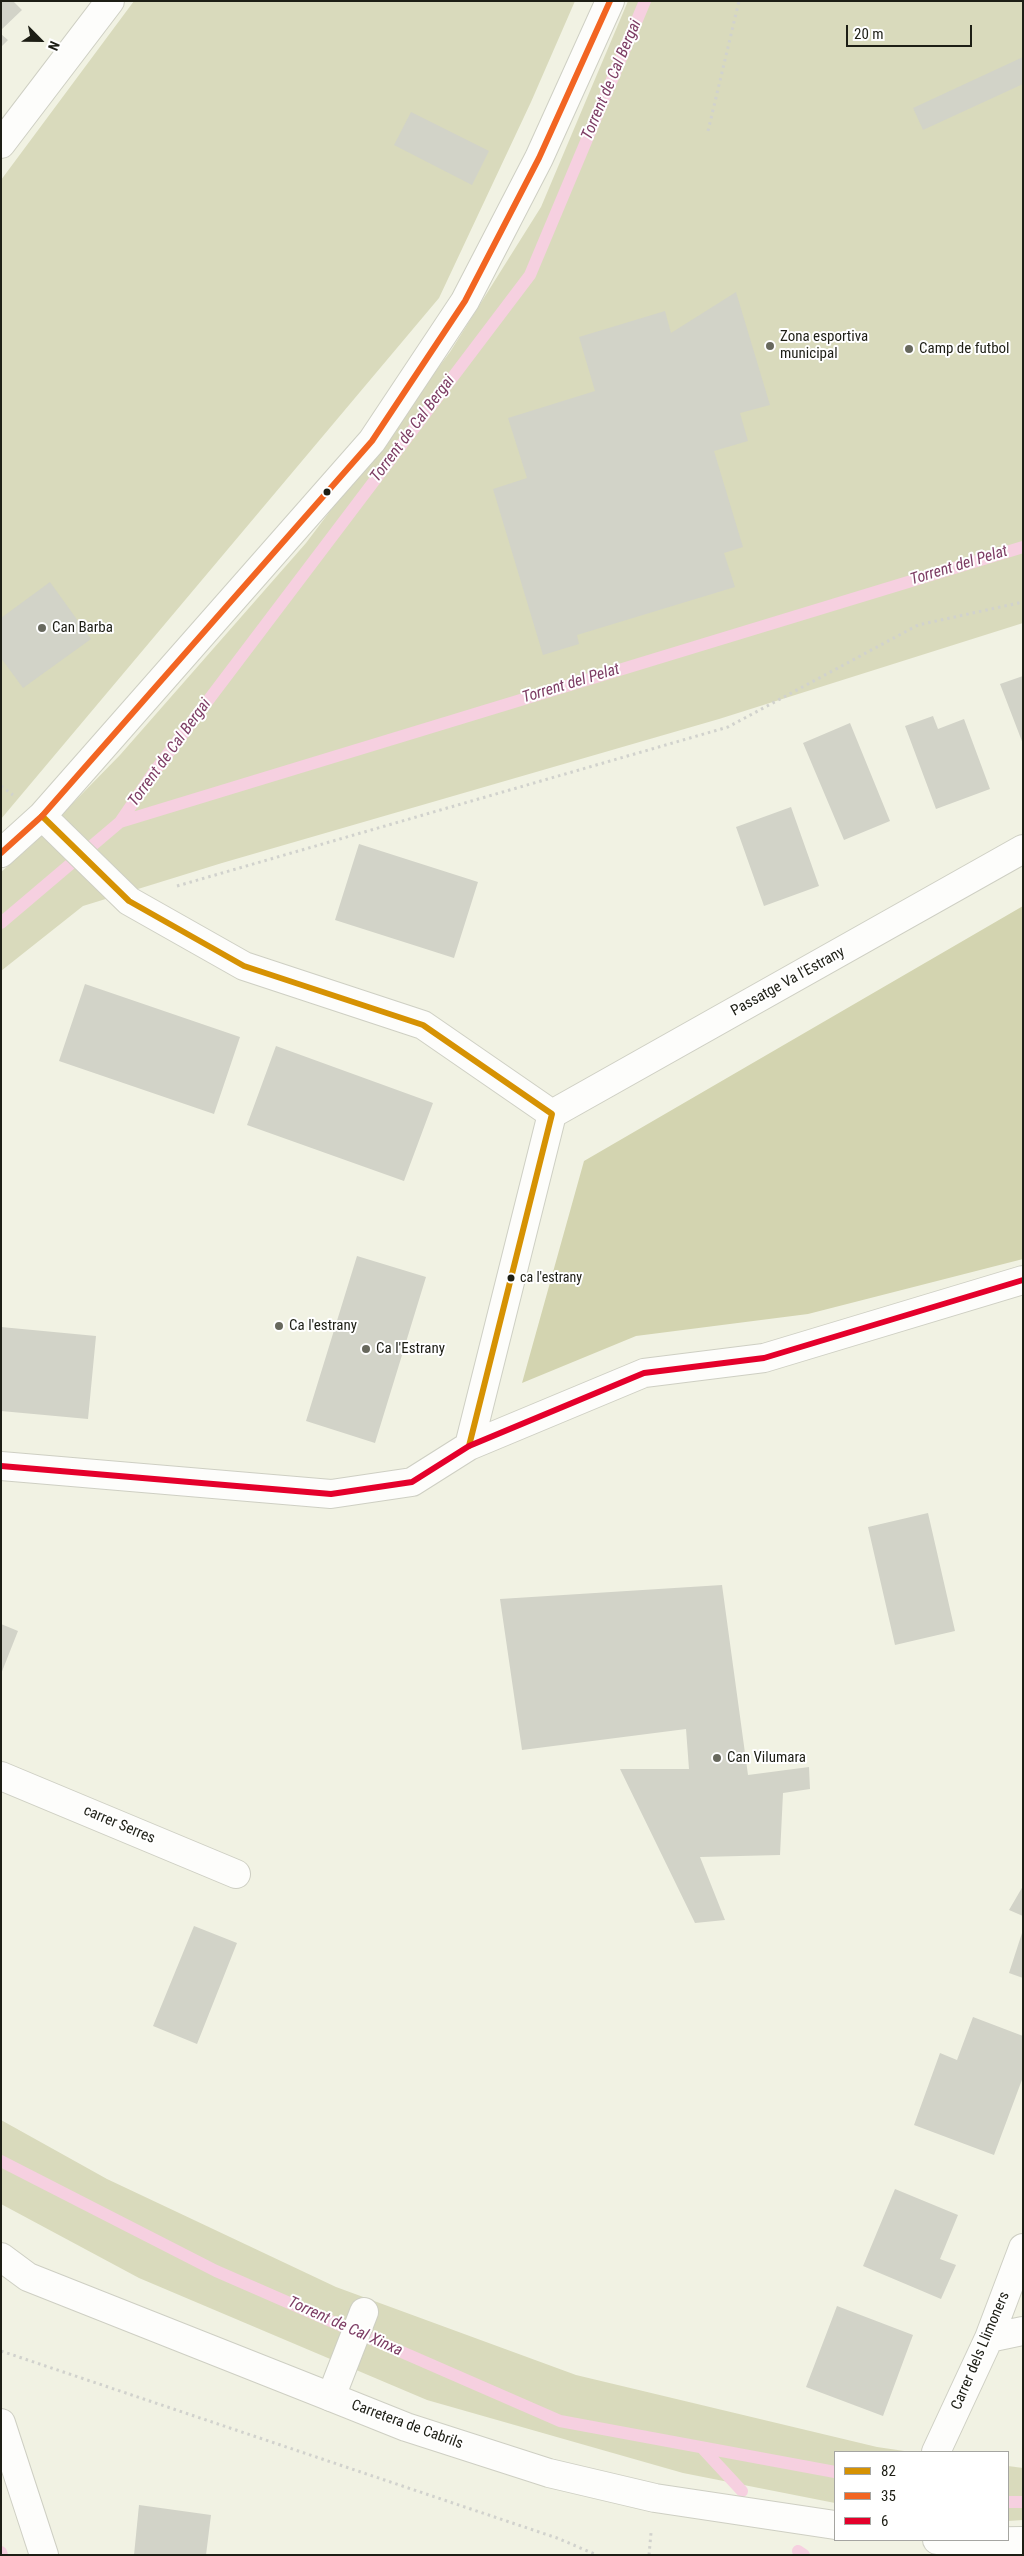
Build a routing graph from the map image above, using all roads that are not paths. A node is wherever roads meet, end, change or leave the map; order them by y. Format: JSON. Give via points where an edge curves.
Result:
{"nodes":[{"id":1,"x":110,"y":1,"type":"edge"},
{"id":2,"x":610,"y":1,"type":"edge"},
{"id":3,"x":1,"y":144,"type":"edge"},
{"id":4,"x":42,"y":816,"type":"junction"},
{"id":5,"x":1023,"y":850,"type":"edge"},
{"id":6,"x":1,"y":853,"type":"edge"},
{"id":7,"x":552,"y":1114,"type":"junction"},
{"id":8,"x":1023,"y":1280,"type":"edge"},
{"id":9,"x":469,"y":1446,"type":"junction"},
{"id":10,"x":1,"y":1466,"type":"edge"},
{"id":11,"x":1,"y":1776,"type":"edge"},
{"id":12,"x":236,"y":1874,"type":"dead end"},
{"id":13,"x":1023,"y":2248,"type":"edge"},
{"id":14,"x":1,"y":2257,"type":"edge"},
{"id":15,"x":364,"y":2312,"type":"dead end"},
{"id":16,"x":1023,"y":2331,"type":"edge"},
{"id":17,"x":989,"y":2338,"type":"junction"},
{"id":18,"x":331,"y":2398,"type":"junction"},
{"id":19,"x":1,"y":2424,"type":"edge"},
{"id":20,"x":936,"y":2451,"type":"edge"},
{"id":21,"x":834,"y":2525,"type":"edge"},
{"id":22,"x":944,"y":2541,"type":"edge"},
{"id":23,"x":1023,"y":2541,"type":"edge"},
{"id":24,"x":44,"y":2555,"type":"edge"}],
"edges":[{"from":1,"to":3,"type":"street"},
{"from":2,"to":4,"type":"street","via":[[539,158],[465,301],[372,441]]},
{"from":4,"to":6,"type":"street"},
{"from":4,"to":7,"type":"street","via":[[129,900],[244,966],[423,1025]]},
{"from":5,"to":7,"type":"street","name":"Passatge Va l'Estrany"},
{"from":7,"to":9,"type":"street"},
{"from":8,"to":9,"type":"street","via":[[764,1358],[644,1373]]},
{"from":9,"to":10,"type":"street","via":[[412,1482],[331,1494]]},
{"from":11,"to":12,"type":"street","name":"carrer Serres"},
{"from":13,"to":17,"type":"street","name":"Carrer dels Llimoners"},
{"from":14,"to":18,"type":"street","name":"Carretera de Cabrils","via":[[28,2277]]},
{"from":15,"to":18,"type":"street"},
{"from":16,"to":17,"type":"street"},
{"from":17,"to":20,"type":"street","name":"Carrer dels Llimoners"},
{"from":18,"to":21,"type":"street","name":"Carretera de Cabrils","via":[[406,2427],[549,2473],[655,2498]]},
{"from":19,"to":24,"type":"street"},
{"from":22,"to":23,"type":"street"}]}
